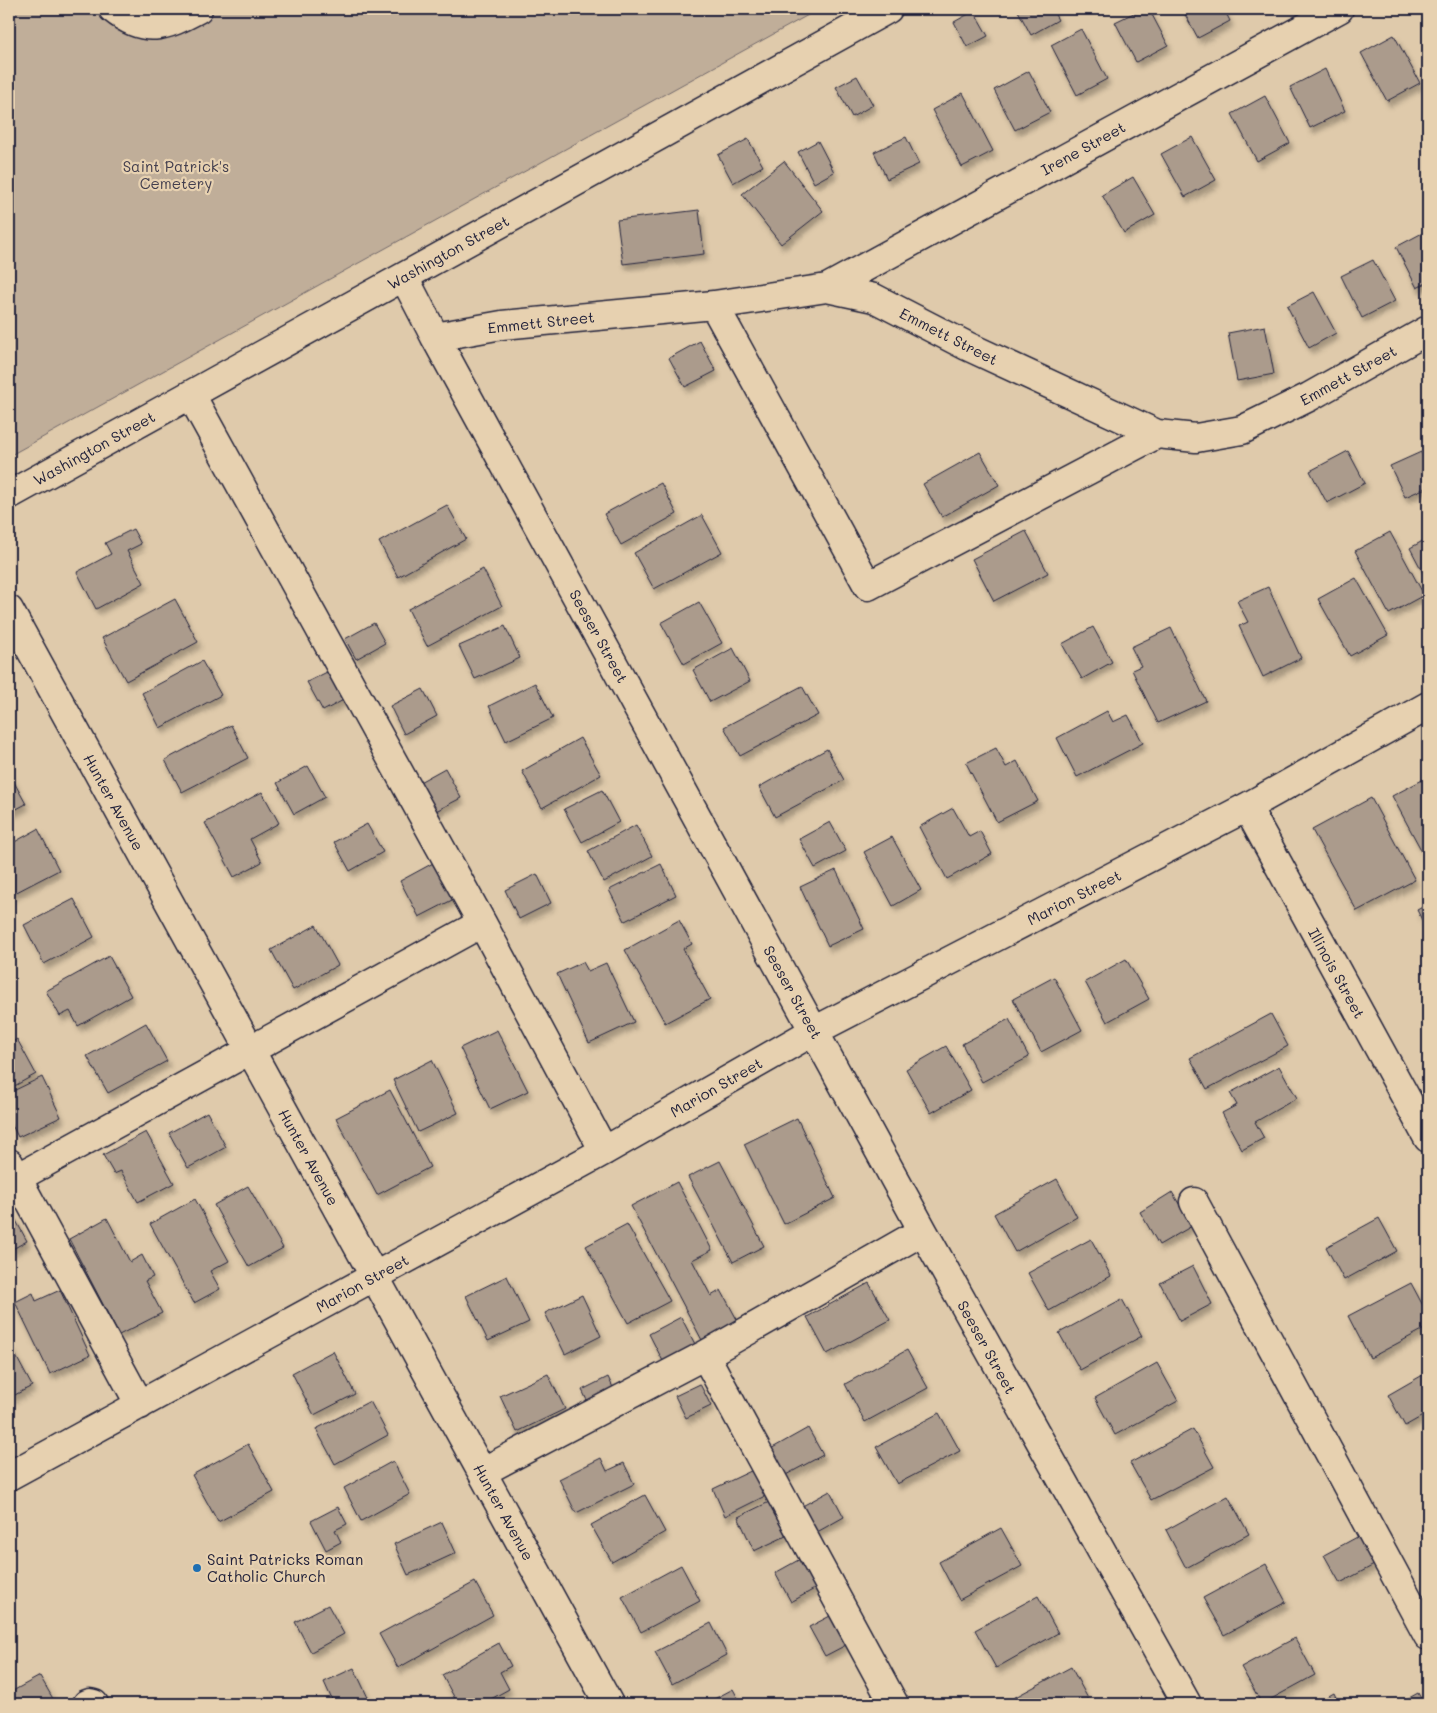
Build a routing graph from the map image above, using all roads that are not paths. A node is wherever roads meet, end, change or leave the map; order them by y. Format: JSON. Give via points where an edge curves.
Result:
{"nodes":[{"id":1,"x":113,"y":9,"type":"edge"},
{"id":2,"x":198,"y":9,"type":"edge"},
{"id":3,"x":888,"y":9,"type":"edge"},
{"id":4,"x":1339,"y":9,"type":"edge"},
{"id":5,"x":404,"y":276,"type":"junction"},
{"id":6,"x":827,"y":288,"type":"junction"},
{"id":7,"x":714,"y":305,"type":"junction"},
{"id":8,"x":1428,"y":330,"type":"edge"},
{"id":9,"x":435,"y":337,"type":"junction"},
{"id":10,"x":190,"y":395,"type":"junction"},
{"id":11,"x":1157,"y":434,"type":"junction"},
{"id":12,"x":9,"y":495,"type":"edge"},
{"id":13,"x":9,"y":610,"type":"edge"},
{"id":14,"x":1428,"y":706,"type":"edge"},
{"id":15,"x":1247,"y":807,"type":"junction"},
{"id":16,"x":482,"y":923,"type":"junction"},
{"id":17,"x":814,"y":1031,"type":"junction"},
{"id":18,"x":250,"y":1051,"type":"junction"},
{"id":19,"x":1428,"y":1138,"type":"edge"},
{"id":20,"x":604,"y":1151,"type":"junction"},
{"id":21,"x":13,"y":1170,"type":"edge"},
{"id":22,"x":1194,"y":1202,"type":"dead end"},
{"id":23,"x":923,"y":1231,"type":"junction"},
{"id":24,"x":374,"y":1276,"type":"junction"},
{"id":25,"x":705,"y":1355,"type":"junction"},
{"id":26,"x":140,"y":1405,"type":"junction"},
{"id":27,"x":482,"y":1472,"type":"junction"},
{"id":28,"x":9,"y":1476,"type":"edge"},
{"id":29,"x":1428,"y":1636,"type":"edge"},
{"id":30,"x":87,"y":1704,"type":"edge"},
{"id":31,"x":94,"y":1704,"type":"edge"},
{"id":32,"x":609,"y":1704,"type":"edge"},
{"id":33,"x":894,"y":1704,"type":"edge"},
{"id":34,"x":1187,"y":1704,"type":"edge"}],
"edges":[{"from":1,"to":2,"type":"street","via":[[146,27],[161,25]]},
{"from":3,"to":5,"type":"street","name":"Washington Street"},
{"from":4,"to":6,"type":"street","name":"Irene Street"},
{"from":5,"to":9,"type":"street","name":"Seeser Street"},
{"from":5,"to":10,"type":"street","name":"Washington Street"},
{"from":6,"to":7,"type":"street","name":"Emmett Street"},
{"from":6,"to":11,"type":"street","name":"Emmett Street","via":[[874,298],[967,346]]},
{"from":7,"to":9,"type":"street","name":"Emmett Street","via":[[502,326]]},
{"from":7,"to":11,"type":"street","via":[[868,586]]},
{"from":8,"to":11,"type":"street","name":"Emmett Street","via":[[1309,397],[1242,430],[1196,438]]},
{"from":9,"to":17,"type":"street","name":"Seeser Street"},
{"from":10,"to":12,"type":"street","name":"Washington Street"},
{"from":10,"to":16,"type":"street"},
{"from":13,"to":18,"type":"street","name":"Hunter Avenue"},
{"from":14,"to":15,"type":"street","name":"Marion Street"},
{"from":15,"to":17,"type":"street","name":"Marion Street"},
{"from":15,"to":19,"type":"street","name":"Illinois Street"},
{"from":16,"to":18,"type":"street"},
{"from":16,"to":20,"type":"street"},
{"from":17,"to":20,"type":"street","name":"Marion Street"},
{"from":17,"to":23,"type":"street","name":"Seeser Street"},
{"from":18,"to":21,"type":"street"},
{"from":18,"to":24,"type":"street","name":"Hunter Avenue"},
{"from":20,"to":24,"type":"street","name":"Marion Street"},
{"from":21,"to":26,"type":"street"},
{"from":22,"to":29,"type":"street"},
{"from":23,"to":25,"type":"street"},
{"from":23,"to":34,"type":"street","name":"Seeser Street"},
{"from":24,"to":26,"type":"street","name":"Marion Street"},
{"from":24,"to":27,"type":"street","name":"Hunter Avenue"},
{"from":25,"to":27,"type":"street"},
{"from":25,"to":33,"type":"street"},
{"from":26,"to":28,"type":"street","name":"Marion Street"},
{"from":27,"to":32,"type":"street","name":"Hunter Avenue"},
{"from":30,"to":31,"type":"street"}]}
